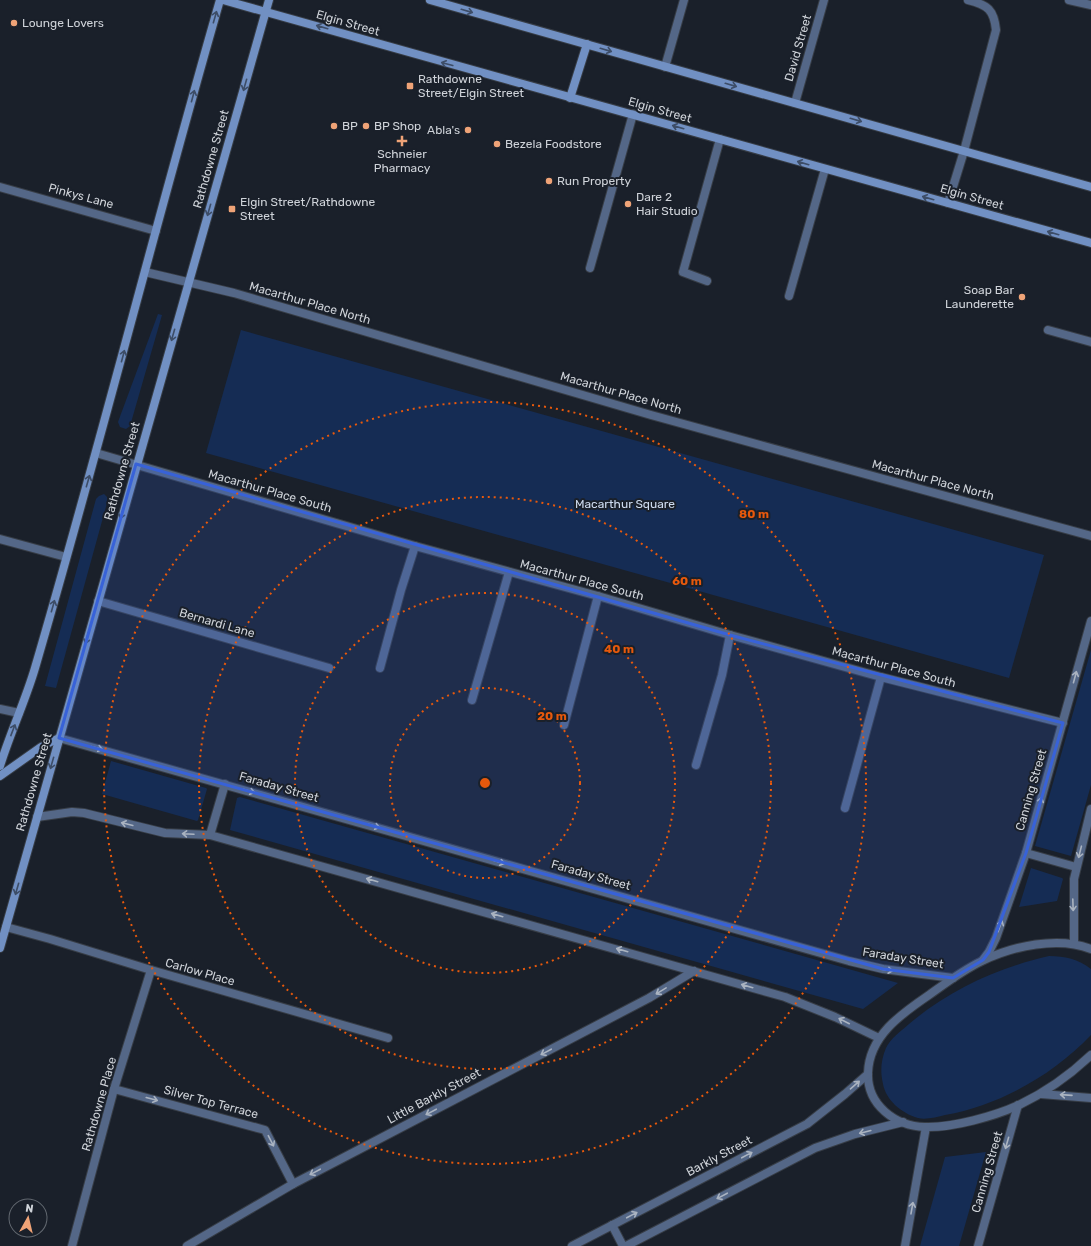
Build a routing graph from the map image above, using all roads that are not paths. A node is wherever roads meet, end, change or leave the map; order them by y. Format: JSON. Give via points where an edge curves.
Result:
{"nodes":[{"id":1,"x":221,"y":0,"type":"edge"},
{"id":2,"x":269,"y":0,"type":"edge"},
{"id":3,"x":430,"y":0,"type":"edge"},
{"id":4,"x":684,"y":0,"type":"edge"},
{"id":5,"x":824,"y":0,"type":"edge"},
{"id":6,"x":968,"y":0,"type":"edge"},
{"id":7,"x":1069,"y":0,"type":"edge"},
{"id":8,"x":1091,"y":5,"type":"edge"},
{"id":9,"x":266,"y":12,"type":"junction"},
{"id":10,"x":586,"y":44,"type":"junction"},
{"id":11,"x":665,"y":67,"type":"junction"},
{"id":12,"x":570,"y":98,"type":"junction"},
{"id":13,"x":795,"y":103,"type":"junction"},
{"id":14,"x":633,"y":114,"type":"junction"},
{"id":15,"x":720,"y":139,"type":"junction"},
{"id":16,"x":964,"y":151,"type":"junction"},
{"id":17,"x":825,"y":169,"type":"junction"},
{"id":18,"x":0,"y":187,"type":"edge"},
{"id":19,"x":1091,"y":188,"type":"edge"},
{"id":20,"x":948,"y":203,"type":"junction"},
{"id":21,"x":156,"y":230,"type":"junction"},
{"id":22,"x":1091,"y":243,"type":"edge"},
{"id":23,"x":590,"y":268,"type":"dead end"},
{"id":24,"x":145,"y":272,"type":"junction"},
{"id":25,"x":707,"y":281,"type":"dead end"},
{"id":26,"x":188,"y":283,"type":"junction"},
{"id":27,"x":789,"y":296,"type":"dead end"},
{"id":28,"x":1048,"y":330,"type":"dead end"},
{"id":29,"x":1091,"y":342,"type":"edge"},
{"id":30,"x":96,"y":453,"type":"junction"},
{"id":31,"x":136,"y":464,"type":"junction"},
{"id":32,"x":1091,"y":536,"type":"edge"},
{"id":33,"x":0,"y":538,"type":"edge"},
{"id":34,"x":415,"y":546,"type":"junction"},
{"id":35,"x":66,"y":557,"type":"junction"},
{"id":36,"x":509,"y":572,"type":"junction"},
{"id":37,"x":598,"y":596,"type":"junction"},
{"id":38,"x":98,"y":601,"type":"junction"},
{"id":39,"x":1091,"y":621,"type":"edge"},
{"id":40,"x":730,"y":635,"type":"junction"},
{"id":41,"x":329,"y":668,"type":"dead end"},
{"id":42,"x":380,"y":668,"type":"dead end"},
{"id":43,"x":880,"y":677,"type":"junction"},
{"id":44,"x":472,"y":700,"type":"dead end"},
{"id":45,"x":0,"y":709,"type":"edge"},
{"id":46,"x":20,"y":713,"type":"junction"},
{"id":47,"x":1063,"y":723,"type":"junction"},
{"id":48,"x":564,"y":725,"type":"dead end"},
{"id":49,"x":59,"y":738,"type":"junction"},
{"id":50,"x":696,"y":765,"type":"dead end"},
{"id":51,"x":0,"y":766,"type":"edge"},
{"id":52,"x":0,"y":776,"type":"edge"},
{"id":53,"x":225,"y":784,"type":"junction"},
{"id":54,"x":845,"y":808,"type":"dead end"},
{"id":55,"x":1091,"y":809,"type":"edge"},
{"id":56,"x":37,"y":817,"type":"junction"},
{"id":57,"x":210,"y":835,"type":"junction"},
{"id":58,"x":1026,"y":853,"type":"junction"},
{"id":59,"x":1076,"y":867,"type":"junction"},
{"id":60,"x":3,"y":927,"type":"edge"},
{"id":61,"x":1074,"y":943,"type":"junction"},
{"id":62,"x":0,"y":948,"type":"edge"},
{"id":63,"x":1091,"y":949,"type":"edge"},
{"id":64,"x":982,"y":960,"type":"junction"},
{"id":65,"x":152,"y":970,"type":"junction"},
{"id":66,"x":694,"y":971,"type":"junction"},
{"id":67,"x":953,"y":978,"type":"junction"},
{"id":68,"x":388,"y":1038,"type":"dead end"},
{"id":69,"x":879,"y":1038,"type":"junction"},
{"id":70,"x":1091,"y":1055,"type":"edge"},
{"id":71,"x":868,"y":1074,"type":"junction"},
{"id":72,"x":114,"y":1089,"type":"junction"},
{"id":73,"x":1041,"y":1094,"type":"junction"},
{"id":74,"x":1091,"y":1098,"type":"edge"},
{"id":75,"x":1018,"y":1105,"type":"junction"},
{"id":76,"x":903,"y":1122,"type":"junction"},
{"id":77,"x":926,"y":1127,"type":"junction"},
{"id":78,"x":293,"y":1184,"type":"junction"},
{"id":79,"x":612,"y":1225,"type":"junction"},
{"id":80,"x":72,"y":1246,"type":"edge"},
{"id":81,"x":187,"y":1246,"type":"edge"},
{"id":82,"x":572,"y":1246,"type":"edge"},
{"id":83,"x":623,"y":1246,"type":"edge"},
{"id":84,"x":626,"y":1246,"type":"edge"},
{"id":85,"x":905,"y":1246,"type":"edge"},
{"id":86,"x":978,"y":1246,"type":"edge"}],
"edges":[{"from":1,"to":9,"type":"main road","name":"Elgin Street"},
{"from":21,"to":1,"type":"main road","one_way":true},
{"from":2,"to":9,"type":"main road","name":"Rathdowne Street"},
{"from":3,"to":10,"type":"main road","one_way":true},
{"from":4,"to":11,"type":"street"},
{"from":5,"to":13,"type":"street","name":"David Street"},
{"from":6,"to":16,"type":"street","via":[[990,9],[995,18],[996,30]]},
{"from":7,"to":8,"type":"street"},
{"from":12,"to":9,"type":"main road","name":"Elgin Street","one_way":true},
{"from":9,"to":26,"type":"main road","name":"Rathdowne Street","one_way":true},
{"from":10,"to":11,"type":"main road","one_way":true},
{"from":10,"to":12,"type":"main road"},
{"from":11,"to":13,"type":"main road","one_way":true},
{"from":12,"to":14,"type":"main road","name":"Elgin Street"},
{"from":13,"to":16,"type":"main road","one_way":true},
{"from":15,"to":14,"type":"main road","name":"Elgin Street","one_way":true},
{"from":14,"to":23,"type":"street"},
{"from":17,"to":15,"type":"main road","name":"Elgin Street","one_way":true},
{"from":15,"to":25,"type":"street","via":[[683,272]]},
{"from":16,"to":19,"type":"main road"},
{"from":16,"to":20,"type":"street"},
{"from":20,"to":17,"type":"main road","name":"Elgin Street","one_way":true},
{"from":17,"to":27,"type":"street"},
{"from":18,"to":21,"type":"street","name":"Pinkys Lane"},
{"from":22,"to":20,"type":"main road","name":"Elgin Street","one_way":true},
{"from":21,"to":24,"type":"main road"},
{"from":24,"to":26,"type":"street","name":"Macarthur Place North"},
{"from":30,"to":24,"type":"main road","one_way":true},
{"from":26,"to":31,"type":"main road","name":"Rathdowne Street","one_way":true},
{"from":26,"to":32,"type":"street","name":"Macarthur Place North","via":[[234,293],[650,415]]},
{"from":28,"to":29,"type":"street"},
{"from":30,"to":31,"type":"street","name":"Macarthur Place South"},
{"from":35,"to":30,"type":"main road","one_way":true},
{"from":31,"to":34,"type":"street","name":"Macarthur Place South"},
{"from":31,"to":38,"type":"main road","name":"Rathdowne Street","one_way":true},
{"from":33,"to":35,"type":"street"},
{"from":34,"to":36,"type":"street","name":"Macarthur Place South"},
{"from":34,"to":42,"type":"street","via":[[400,590]]},
{"from":46,"to":35,"type":"main road","one_way":true},
{"from":36,"to":37,"type":"street","name":"Macarthur Place South"},
{"from":36,"to":44,"type":"street"},
{"from":37,"to":40,"type":"street","name":"Macarthur Place South"},
{"from":37,"to":48,"type":"street"},
{"from":38,"to":41,"type":"street","name":"Bernardi Lane"},
{"from":38,"to":49,"type":"main road","name":"Rathdowne Street","one_way":true},
{"from":47,"to":39,"type":"street","name":"Canning Street","one_way":true},
{"from":40,"to":43,"type":"street","name":"Macarthur Place South"},
{"from":40,"to":50,"type":"street","via":[[722,674]]},
{"from":43,"to":47,"type":"street","name":"Macarthur Place South"},
{"from":43,"to":54,"type":"street"},
{"from":45,"to":46,"type":"street"},
{"from":51,"to":46,"type":"main road","one_way":true},
{"from":58,"to":47,"type":"street","name":"Canning Street","one_way":true},
{"from":49,"to":52,"type":"main road","via":[[41,747]]},
{"from":49,"to":53,"type":"street","name":"Faraday Street","one_way":true},
{"from":49,"to":56,"type":"main road","name":"Rathdowne Street","one_way":true},
{"from":53,"to":57,"type":"street","name":"Faraday Street"},
{"from":53,"to":67,"type":"street","name":"Faraday Street","one_way":true,"via":[[849,961],[883,969]]},
{"from":55,"to":59,"type":"street","one_way":true},
{"from":57,"to":56,"type":"street","one_way":true,"via":[[165,833],[84,813],[72,812]]},
{"from":56,"to":60,"type":"main road","name":"Rathdowne Street","one_way":true},
{"from":66,"to":57,"type":"street","one_way":true},
{"from":58,"to":59,"type":"street"},
{"from":64,"to":58,"type":"street","name":"Canning Street","one_way":true,"via":[[996,938]]},
{"from":59,"to":61,"type":"street","one_way":true,"via":[[1073,891]]},
{"from":60,"to":62,"type":"main road","name":"Rathdowne Street"},
{"from":60,"to":65,"type":"street","name":"Carlow Place"},
{"from":61,"to":63,"type":"street"},
{"from":61,"to":64,"type":"street","via":[[1038,944]]},
{"from":64,"to":67,"type":"street"},
{"from":65,"to":68,"type":"street","name":"Carlow Place"},
{"from":65,"to":72,"type":"street","name":"Rathdowne Place"},
{"from":69,"to":66,"type":"street","one_way":true,"via":[[785,997]]},
{"from":66,"to":78,"type":"street","name":"Little Barkly Street","one_way":true,"via":[[648,998]]},
{"from":67,"to":69,"type":"street","via":[[902,1014]]},
{"from":69,"to":71,"type":"street"},
{"from":70,"to":73,"type":"street"},
{"from":71,"to":76,"type":"street","via":[[877,1104]]},
{"from":79,"to":71,"type":"street","name":"Barkly Street","one_way":true,"via":[[807,1124]]},
{"from":72,"to":78,"type":"street","name":"Silver Top Terrace","one_way":true,"via":[[265,1130]]},
{"from":72,"to":80,"type":"street","name":"Rathdowne Place"},
{"from":74,"to":73,"type":"street","one_way":true},
{"from":73,"to":75,"type":"street"},
{"from":75,"to":77,"type":"street","via":[[961,1123]]},
{"from":75,"to":86,"type":"street","name":"Canning Street","one_way":true},
{"from":76,"to":77,"type":"street"},
{"from":76,"to":84,"type":"street","one_way":true,"via":[[855,1134],[815,1148]]},
{"from":85,"to":77,"type":"street","one_way":true},
{"from":78,"to":81,"type":"street","name":"Little Barkly Street"},
{"from":79,"to":82,"type":"street","name":"Barkly Street"},
{"from":79,"to":83,"type":"street"}]}
